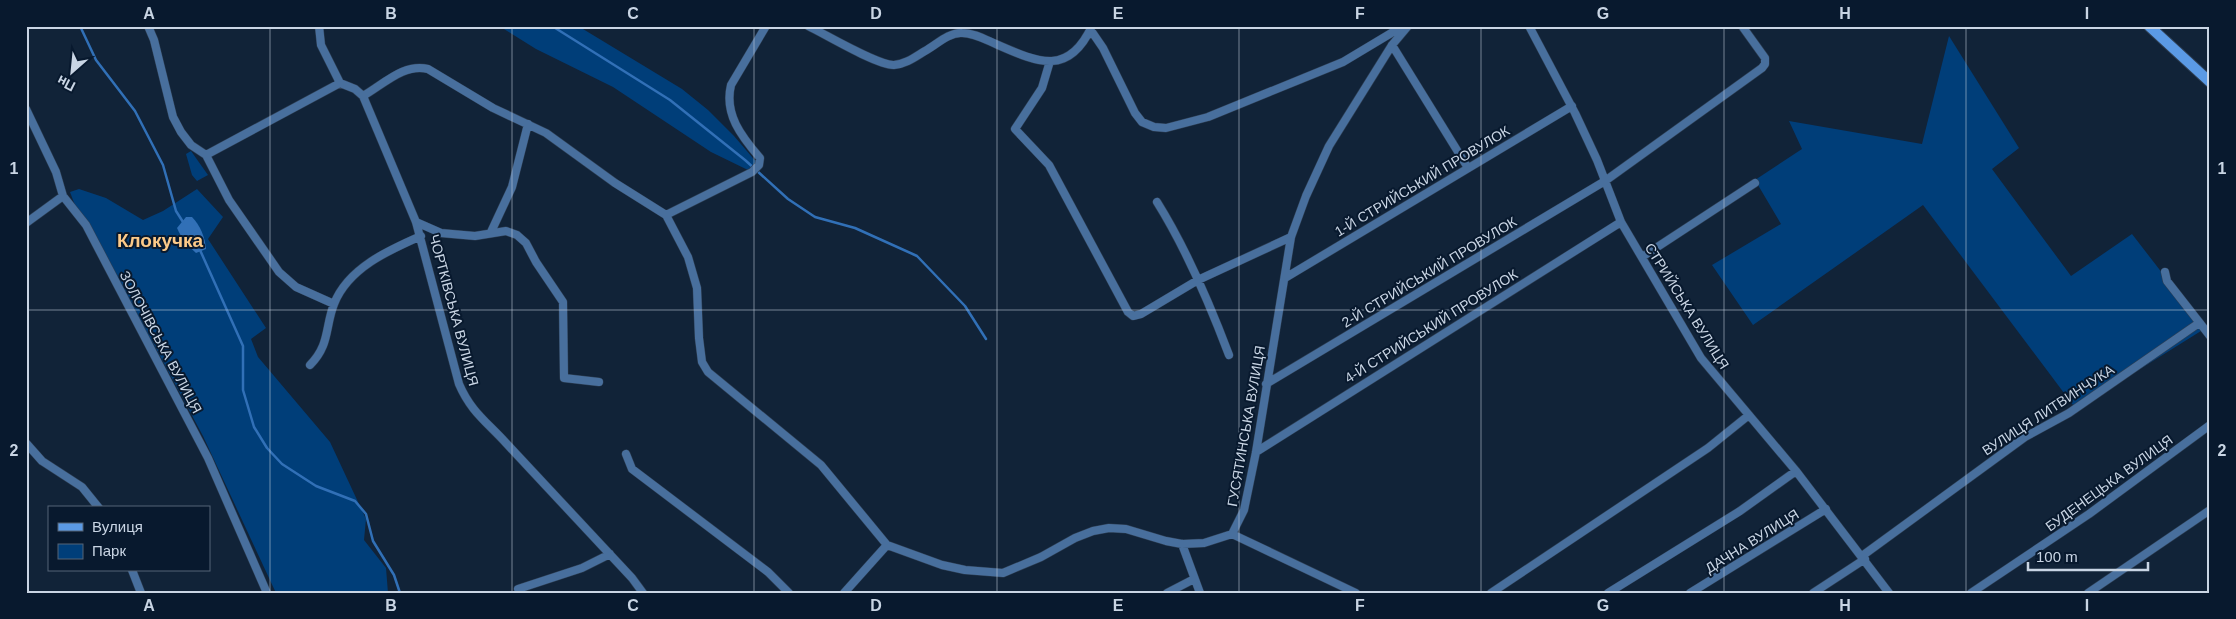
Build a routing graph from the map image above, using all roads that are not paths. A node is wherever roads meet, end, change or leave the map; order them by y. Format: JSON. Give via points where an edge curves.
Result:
{"nodes":[{"id":1,"x":148,"y":26,"type":"edge"},
{"id":2,"x":320,"y":26,"type":"edge"},
{"id":3,"x":766,"y":26,"type":"edge"},
{"id":4,"x":808,"y":26,"type":"edge"},
{"id":5,"x":1403,"y":26,"type":"edge"},
{"id":6,"x":1408,"y":26,"type":"edge"},
{"id":7,"x":1528,"y":26,"type":"edge"},
{"id":8,"x":1742,"y":26,"type":"edge"},
{"id":9,"x":2149,"y":26,"type":"edge"},
{"id":10,"x":1091,"y":28,"type":"edge"},
{"id":11,"x":1392,"y":45,"type":"junction"},
{"id":12,"x":1050,"y":61,"type":"junction"},
{"id":13,"x":2210,"y":82,"type":"edge"},
{"id":14,"x":340,"y":84,"type":"junction"},
{"id":15,"x":363,"y":96,"type":"junction"},
{"id":16,"x":1572,"y":106,"type":"junction"},
{"id":17,"x":26,"y":109,"type":"edge"},
{"id":18,"x":29,"y":120,"type":"edge"},
{"id":19,"x":528,"y":124,"type":"junction"},
{"id":20,"x":206,"y":155,"type":"junction"},
{"id":21,"x":1468,"y":168,"type":"junction"},
{"id":22,"x":1605,"y":181,"type":"junction"},
{"id":23,"x":1755,"y":183,"type":"dead end"},
{"id":24,"x":63,"y":196,"type":"junction"},
{"id":25,"x":1158,"y":202,"type":"dead end"},
{"id":26,"x":666,"y":215,"type":"junction"},
{"id":27,"x":416,"y":222,"type":"junction"},
{"id":28,"x":1621,"y":222,"type":"junction"},
{"id":29,"x":26,"y":223,"type":"edge"},
{"id":30,"x":491,"y":232,"type":"junction"},
{"id":31,"x":421,"y":236,"type":"junction"},
{"id":32,"x":1291,"y":237,"type":"junction"},
{"id":33,"x":1642,"y":257,"type":"junction"},
{"id":34,"x":2165,"y":272,"type":"dead end"},
{"id":35,"x":1285,"y":278,"type":"junction"},
{"id":36,"x":1198,"y":280,"type":"junction"},
{"id":37,"x":334,"y":304,"type":"junction"},
{"id":38,"x":2199,"y":323,"type":"junction"},
{"id":39,"x":2210,"y":336,"type":"edge"},
{"id":40,"x":1229,"y":355,"type":"dead end"},
{"id":41,"x":310,"y":365,"type":"dead end"},
{"id":42,"x":598,"y":382,"type":"dead end"},
{"id":43,"x":1266,"y":384,"type":"junction"},
{"id":44,"x":1749,"y":415,"type":"junction"},
{"id":45,"x":2210,"y":425,"type":"edge"},
{"id":46,"x":26,"y":444,"type":"edge"},
{"id":47,"x":1256,"y":452,"type":"junction"},
{"id":48,"x":626,"y":454,"type":"dead end"},
{"id":49,"x":1796,"y":470,"type":"junction"},
{"id":50,"x":97,"y":506,"type":"edge"},
{"id":51,"x":1826,"y":509,"type":"junction"},
{"id":52,"x":2210,"y":510,"type":"edge"},
{"id":53,"x":1232,"y":534,"type":"junction"},
{"id":54,"x":887,"y":544,"type":"junction"},
{"id":55,"x":1182,"y":544,"type":"junction"},
{"id":56,"x":610,"y":554,"type":"junction"},
{"id":57,"x":1864,"y":557,"type":"junction"},
{"id":58,"x":133,"y":572,"type":"edge"},
{"id":59,"x":1194,"y":579,"type":"junction"},
{"id":60,"x":518,"y":588,"type":"dead end"},
{"id":61,"x":141,"y":593,"type":"edge"},
{"id":62,"x":267,"y":593,"type":"edge"},
{"id":63,"x":642,"y":593,"type":"edge"},
{"id":64,"x":789,"y":593,"type":"edge"},
{"id":65,"x":844,"y":593,"type":"edge"},
{"id":66,"x":1167,"y":593,"type":"edge"},
{"id":67,"x":1200,"y":593,"type":"edge"},
{"id":68,"x":1356,"y":593,"type":"edge"},
{"id":69,"x":1491,"y":593,"type":"edge"},
{"id":70,"x":1608,"y":593,"type":"edge"},
{"id":71,"x":1690,"y":593,"type":"edge"},
{"id":72,"x":1813,"y":593,"type":"edge"},
{"id":73,"x":1888,"y":593,"type":"edge"},
{"id":74,"x":1971,"y":593,"type":"edge"},
{"id":75,"x":2088,"y":593,"type":"edge"}],
"edges":[{"from":1,"to":20,"type":"street","via":[[174,117],[191,145]]},
{"from":2,"to":14,"type":"street","via":[[321,45]]},
{"from":3,"to":26,"type":"street","via":[[730,85],[728,96],[735,125],[760,158],[759,165],[752,172]]},
{"from":4,"to":12,"type":"street","via":[[890,64],[906,62],[950,35],[961,32],[1034,59]]},
{"from":5,"to":10,"type":"street","via":[[1343,62],[1208,117],[1166,128],[1142,122],[1135,113]]},
{"from":6,"to":11,"type":"street","name":"ГУСЯТИНСЬКА ВУЛИЦЯ"},
{"from":7,"to":16,"type":"street","name":"СТРИЙСЬКА ВУЛИЦЯ"},
{"from":8,"to":22,"type":"street","name":"2-Й СТРИЙСЬКИЙ ПРОВУЛОК","via":[[1765,58],[1765,64]]},
{"from":9,"to":13,"type":"street"},
{"from":10,"to":12,"type":"street","via":[[1080,47],[1068,58]]},
{"from":11,"to":21,"type":"street"},
{"from":11,"to":32,"type":"street","name":"ГУСЯТИНСЬКА ВУЛИЦЯ","via":[[1328,146]]},
{"from":12,"to":36,"type":"street","via":[[1042,88],[1015,129],[1049,165],[1128,312],[1133,316],[1141,314]]},
{"from":14,"to":15,"type":"street","via":[[355,89]]},
{"from":14,"to":20,"type":"street"},
{"from":15,"to":19,"type":"street","via":[[395,75],[416,66],[428,69],[493,108]]},
{"from":15,"to":27,"type":"street","name":"ЧОРТКІВСЬКА ВУЛИЦЯ"},
{"from":16,"to":21,"type":"street","name":"1-Й СТРИЙСЬКИЙ ПРОВУЛОК"},
{"from":16,"to":22,"type":"street","name":"СТРИЙСЬКА ВУЛИЦЯ"},
{"from":17,"to":18,"type":"street","name":"ЗОЛОЧІВСЬКА ВУЛИЦЯ"},
{"from":18,"to":24,"type":"street","name":"ЗОЛОЧІВСЬКА ВУЛИЦЯ","via":[[56,172]]},
{"from":19,"to":26,"type":"street"},
{"from":19,"to":30,"type":"street","via":[[512,187]]},
{"from":20,"to":37,"type":"street","via":[[229,200],[279,272],[296,287]]},
{"from":21,"to":35,"type":"street","name":"1-Й СТРИЙСЬКИЙ ПРОВУЛОК"},
{"from":22,"to":28,"type":"street","name":"СТРИЙСЬКА ВУЛИЦЯ"},
{"from":22,"to":43,"type":"street","name":"2-Й СТРИЙСЬКИЙ ПРОВУЛОК"},
{"from":23,"to":33,"type":"street"},
{"from":24,"to":29,"type":"street"},
{"from":24,"to":62,"type":"street","name":"ЗОЛОЧІВСЬКА ВУЛИЦЯ","via":[[86,225],[208,458]]},
{"from":25,"to":36,"type":"street","via":[[1180,238]]},
{"from":26,"to":54,"type":"street","via":[[688,257],[698,288],[699,338],[702,362],[708,372],[821,465]]},
{"from":27,"to":30,"type":"street","via":[[441,233],[475,236]]},
{"from":27,"to":31,"type":"street","name":"ЧОРТКІВСЬКА ВУЛИЦЯ"},
{"from":28,"to":33,"type":"street","name":"СТРИЙСЬКА ВУЛИЦЯ"},
{"from":28,"to":47,"type":"street","name":"4-Й СТРИЙСЬКИЙ ПРОВУЛОК"},
{"from":30,"to":42,"type":"street","via":[[506,231],[526,243],[563,302],[564,378]]},
{"from":31,"to":37,"type":"street","via":[[366,264]]},
{"from":31,"to":56,"type":"street","name":"ЧОРТКІВСЬКА ВУЛИЦЯ","via":[[465,400]]},
{"from":32,"to":35,"type":"street","name":"ГУСЯТИНСЬКА ВУЛИЦЯ"},
{"from":32,"to":36,"type":"street"},
{"from":33,"to":44,"type":"street","name":"СТРИЙСЬКА ВУЛИЦЯ","via":[[1701,358]]},
{"from":34,"to":38,"type":"street","via":[[2167,281]]},
{"from":35,"to":43,"type":"street","name":"ГУСЯТИНСЬКА ВУЛИЦЯ"},
{"from":36,"to":40,"type":"street"},
{"from":37,"to":41,"type":"street","via":[[324,348]]},
{"from":38,"to":39,"type":"street"},
{"from":38,"to":57,"type":"street","name":"ВУЛИЦЯ ЛИТВИНЧУКА","via":[[2069,413],[2024,437]]},
{"from":43,"to":47,"type":"street","name":"ГУСЯТИНСЬКА ВУЛИЦЯ"},
{"from":44,"to":49,"type":"street","name":"СТРИЙСЬКА ВУЛИЦЯ"},
{"from":44,"to":69,"type":"street","via":[[1708,448]]},
{"from":45,"to":74,"type":"street","name":"БУДЕНЕЦЬКА ВУЛИЦЯ","via":[[2089,514]]},
{"from":46,"to":50,"type":"street","via":[[42,460],[82,487]]},
{"from":47,"to":53,"type":"street","name":"ГУСЯТИНСЬКА ВУЛИЦЯ","via":[[1244,510]]},
{"from":48,"to":64,"type":"street","via":[[632,469],[753,560]]},
{"from":49,"to":51,"type":"street","name":"СТРИЙСЬКА ВУЛИЦЯ"},
{"from":49,"to":70,"type":"street","via":[[1740,511]]},
{"from":51,"to":57,"type":"street","name":"СТРИЙСЬКА ВУЛИЦЯ"},
{"from":51,"to":71,"type":"street","name":"ДАЧНА ВУЛИЦЯ"},
{"from":52,"to":75,"type":"street"},
{"from":53,"to":55,"type":"street","via":[[1204,544]]},
{"from":53,"to":68,"type":"street"},
{"from":54,"to":55,"type":"street","via":[[950,567],[1003,573],[1042,558],[1075,538],[1101,530],[1126,529]]},
{"from":54,"to":65,"type":"street"},
{"from":55,"to":59,"type":"street"},
{"from":56,"to":60,"type":"street","via":[[582,568]]},
{"from":56,"to":63,"type":"street","name":"ЧОРТКІВСЬКА ВУЛИЦЯ"},
{"from":57,"to":72,"type":"street","name":"ВУЛИЦЯ ЛИТВИНЧУКА"},
{"from":57,"to":73,"type":"street","name":"СТРИЙСЬКА ВУЛИЦЯ"},
{"from":58,"to":61,"type":"street"},
{"from":59,"to":66,"type":"street"},
{"from":59,"to":67,"type":"street"}]}
